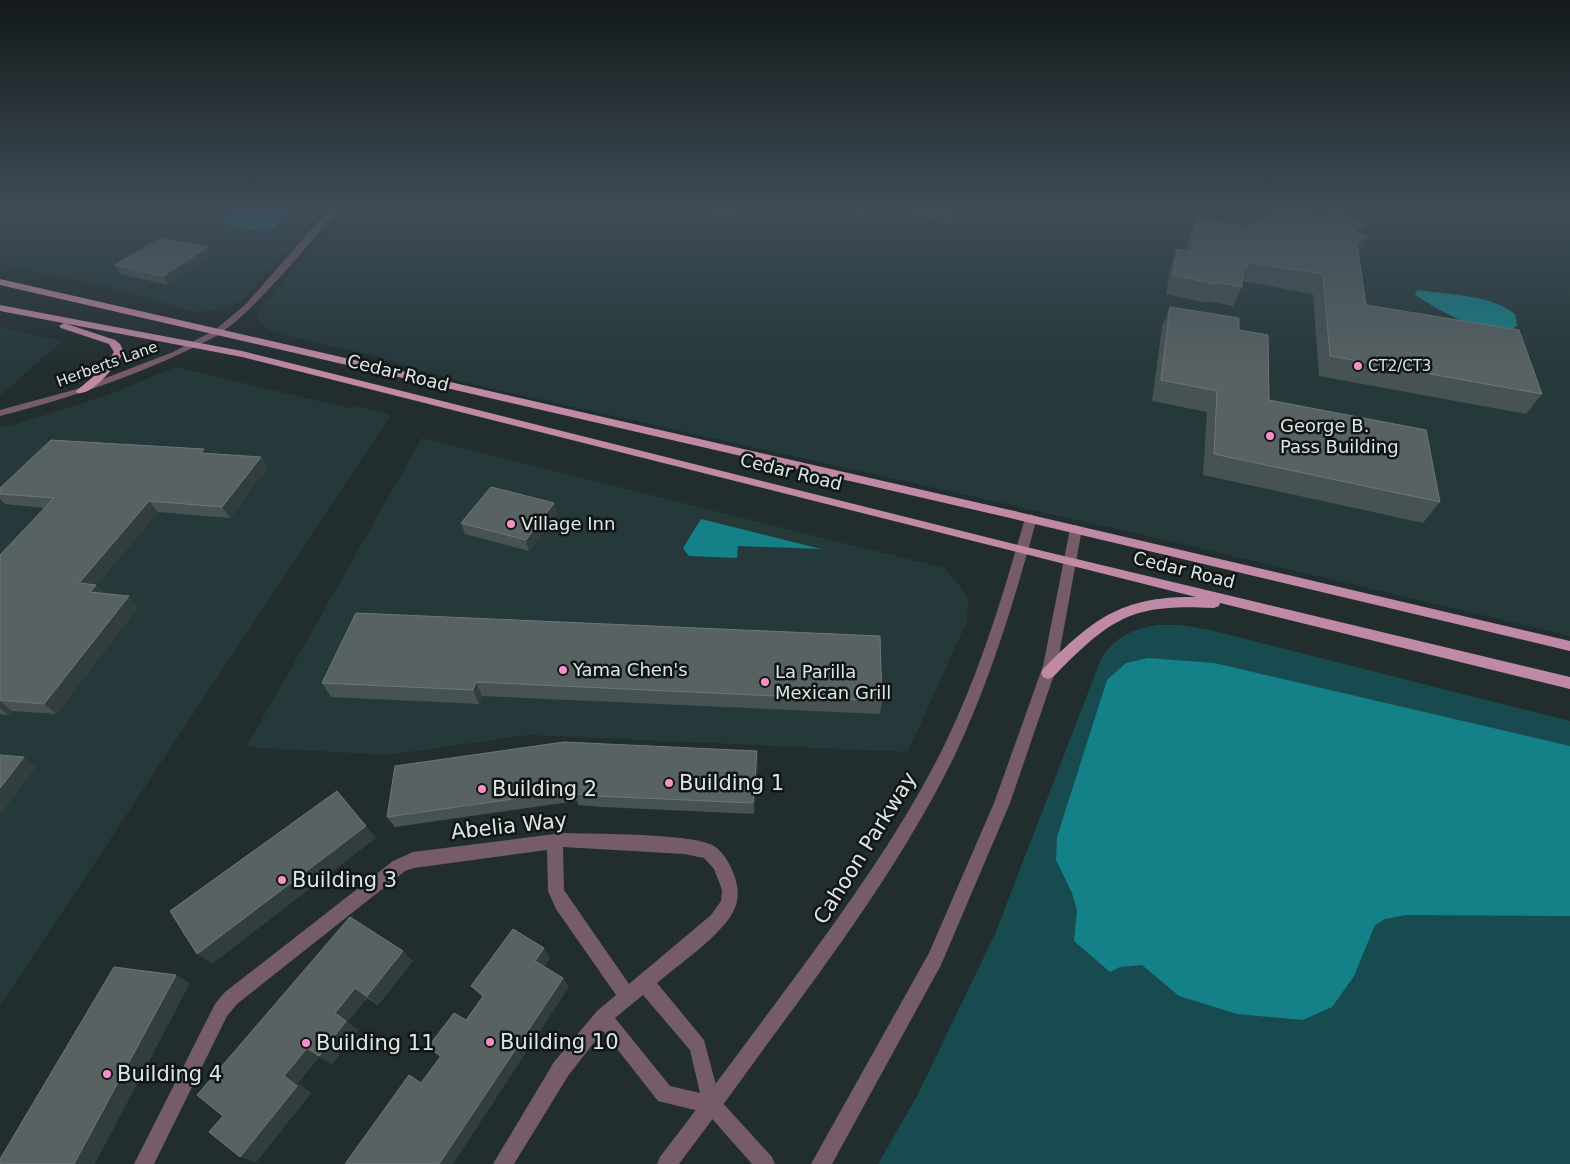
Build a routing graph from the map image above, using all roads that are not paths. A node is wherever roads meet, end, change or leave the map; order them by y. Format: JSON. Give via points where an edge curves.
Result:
{"nodes":[{"id":1,"x":287,"y":262,"type":"edge"},
{"id":2,"x":0,"y":282,"type":"edge"},
{"id":3,"x":0,"y":308,"type":"edge"},
{"id":4,"x":33,"y":315,"type":"junction"},
{"id":5,"x":219,"y":331,"type":"junction"},
{"id":6,"x":195,"y":345,"type":"junction"},
{"id":7,"x":82,"y":391,"type":"junction"},
{"id":8,"x":0,"y":413,"type":"edge"},
{"id":9,"x":1031,"y":518,"type":"junction"},
{"id":10,"x":1076,"y":529,"type":"junction"},
{"id":11,"x":1022,"y":550,"type":"junction"},
{"id":12,"x":1070,"y":562,"type":"junction"},
{"id":13,"x":1248,"y":605,"type":"junction"},
{"id":14,"x":1570,"y":646,"type":"edge"},
{"id":15,"x":1048,"y":673,"type":"junction"},
{"id":16,"x":1570,"y":683,"type":"edge"},
{"id":17,"x":555,"y":841,"type":"junction"},
{"id":18,"x":645,"y":983,"type":"junction"},
{"id":19,"x":628,"y":997,"type":"junction"},
{"id":20,"x":603,"y":1017,"type":"junction"},
{"id":21,"x":712,"y":1105,"type":"junction"},
{"id":22,"x":144,"y":1164,"type":"edge"},
{"id":23,"x":503,"y":1164,"type":"edge"},
{"id":24,"x":667,"y":1164,"type":"edge"},
{"id":25,"x":766,"y":1164,"type":"edge"},
{"id":26,"x":821,"y":1164,"type":"edge"}],
"edges":[{"from":1,"to":5,"type":"street","name":"Herberts Lane","via":[[248,307]]},
{"from":2,"to":5,"type":"main road","name":"Cedar Road"},
{"from":3,"to":4,"type":"main road","name":"Cedar Road"},
{"from":4,"to":6,"type":"main road","name":"Cedar Road"},
{"from":4,"to":7,"type":"main road","via":[[104,338],[117,346],[119,352],[115,363]]},
{"from":5,"to":6,"type":"street","name":"Herberts Lane"},
{"from":5,"to":9,"type":"main road","name":"Cedar Road"},
{"from":6,"to":7,"type":"street","name":"Herberts Lane"},
{"from":6,"to":11,"type":"main road","name":"Cedar Road","via":[[398,392]]},
{"from":7,"to":8,"type":"street","name":"Herberts Lane"},
{"from":9,"to":10,"type":"main road","name":"Cedar Road"},
{"from":9,"to":11,"type":"street","name":"Cahoon Parkway"},
{"from":10,"to":12,"type":"street"},
{"from":10,"to":14,"type":"main road","name":"Cedar Road"},
{"from":11,"to":12,"type":"main road","name":"Cedar Road"},
{"from":11,"to":21,"type":"street","name":"Cahoon Parkway","via":[[977,688],[948,754],[910,824],[866,896]]},
{"from":12,"to":13,"type":"main road","name":"Cedar Road"},
{"from":12,"to":15,"type":"street"},
{"from":13,"to":15,"type":"main road","via":[[1165,602],[1126,610],[1094,629]]},
{"from":13,"to":16,"type":"main road","name":"Cedar Road"},
{"from":15,"to":26,"type":"street","via":[[1002,803],[935,959]]},
{"from":17,"to":18,"type":"street","name":"Abelia Way","via":[[684,846],[709,852],[720,864],[730,890],[729,904],[717,921]]},
{"from":17,"to":19,"type":"street","via":[[556,890],[562,904]]},
{"from":17,"to":22,"type":"street","name":"Abelia Way","via":[[413,860],[382,877],[231,998],[221,1010]]},
{"from":18,"to":19,"type":"street","name":"Abelia Way"},
{"from":18,"to":21,"type":"street","via":[[698,1046]]},
{"from":19,"to":20,"type":"street","name":"Abelia Way"},
{"from":20,"to":21,"type":"street","via":[[665,1094]]},
{"from":20,"to":23,"type":"street","name":"Abelia Way","via":[[561,1069]]},
{"from":21,"to":24,"type":"street","name":"Cahoon Parkway"},
{"from":21,"to":25,"type":"street"}]}
